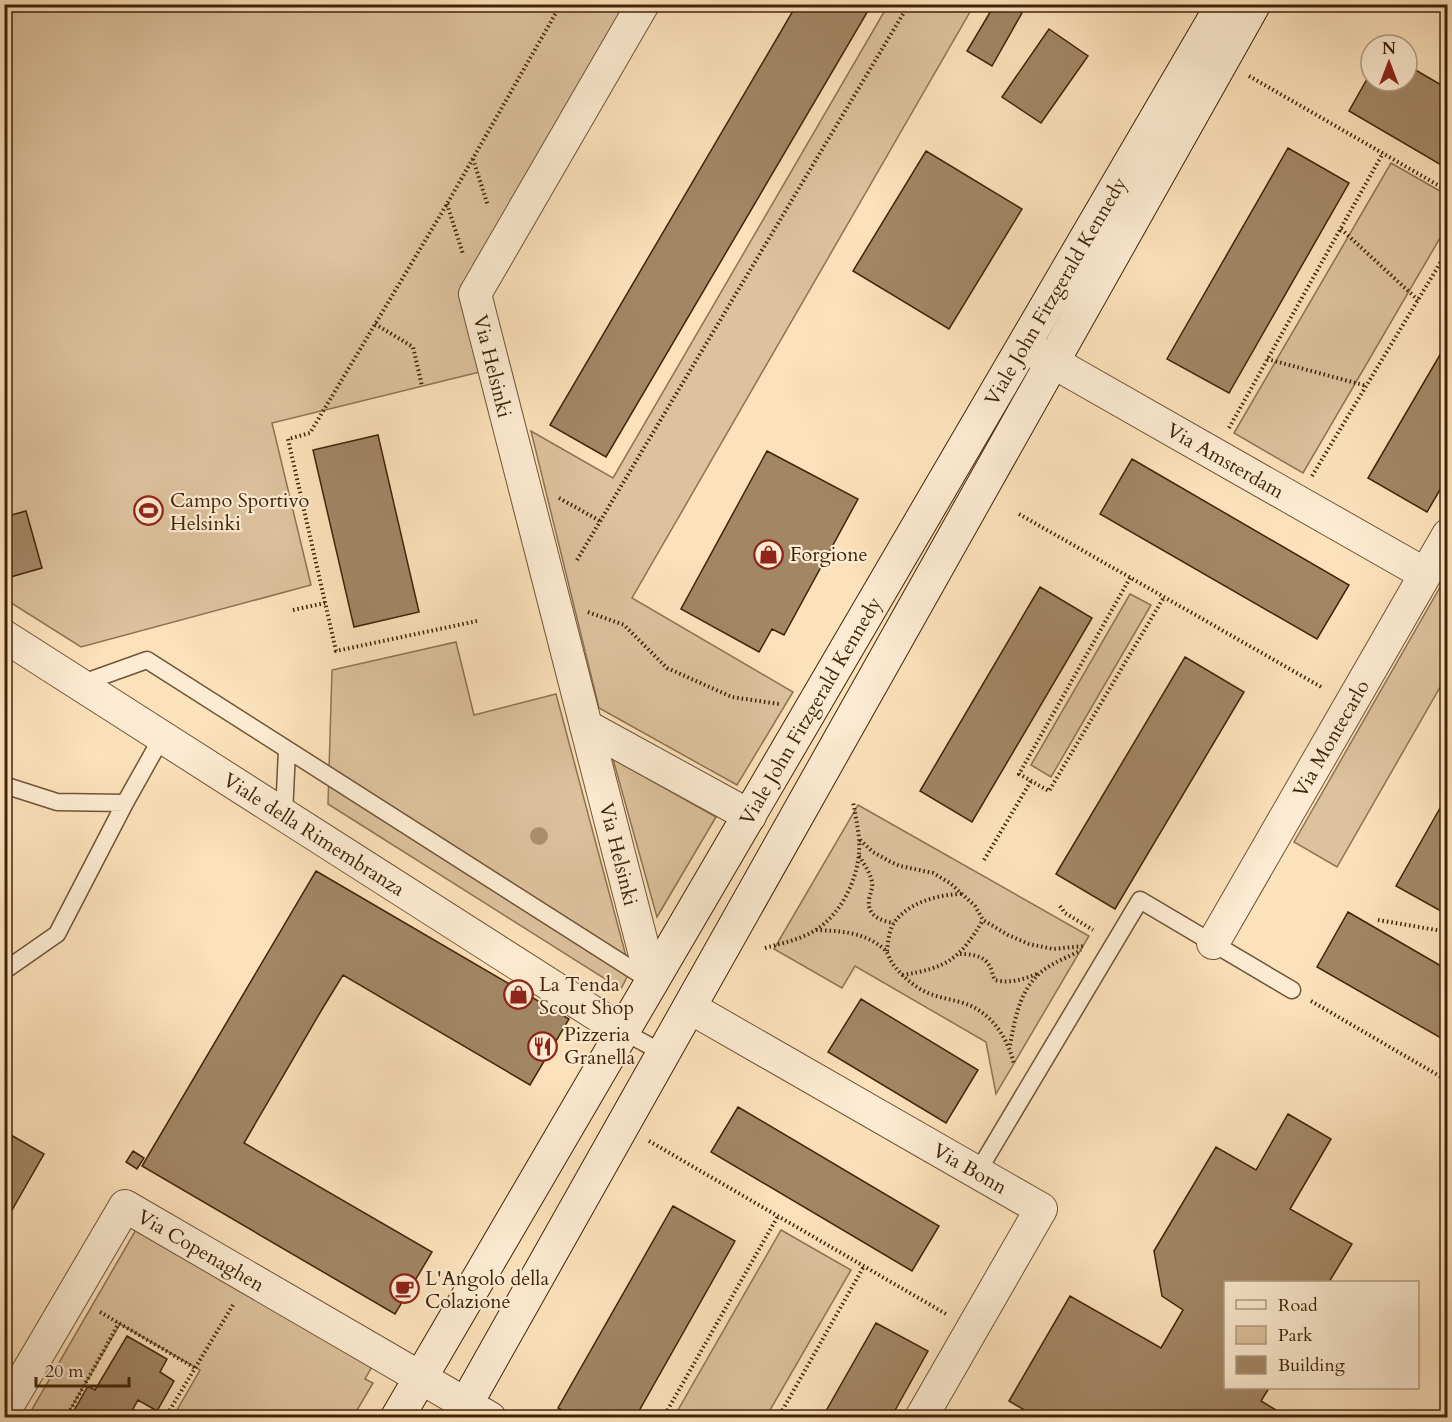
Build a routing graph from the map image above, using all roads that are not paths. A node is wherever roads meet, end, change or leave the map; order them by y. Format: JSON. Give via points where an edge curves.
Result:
{"nodes":[{"id":1,"x":643,"y":4,"type":"edge"},
{"id":2,"x":1223,"y":4,"type":"edge"},
{"id":3,"x":1254,"y":4,"type":"edge"},
{"id":4,"x":1039,"y":354,"type":"junction"},
{"id":5,"x":1448,"y":535,"type":"edge"},
{"id":6,"x":1425,"y":573,"type":"junction"},
{"id":7,"x":4,"y":636,"type":"edge"},
{"id":8,"x":80,"y":684,"type":"junction"},
{"id":9,"x":586,"y":726,"type":"junction"},
{"id":10,"x":162,"y":737,"type":"junction"},
{"id":11,"x":287,"y":750,"type":"junction"},
{"id":12,"x":4,"y":785,"type":"edge"},
{"id":13,"x":125,"y":803,"type":"junction"},
{"id":14,"x":284,"y":815,"type":"junction"},
{"id":15,"x":750,"y":816,"type":"junction"},
{"id":16,"x":1213,"y":944,"type":"junction"},
{"id":17,"x":4,"y":971,"type":"edge"},
{"id":18,"x":652,"y":982,"type":"junction"},
{"id":19,"x":1292,"y":990,"type":"road end"},
{"id":20,"x":689,"y":1007,"type":"junction"},
{"id":21,"x":624,"y":1032,"type":"junction"},
{"id":22,"x":663,"y":1053,"type":"junction"},
{"id":23,"x":978,"y":1173,"type":"junction"},
{"id":24,"x":421,"y":1377,"type":"junction"},
{"id":25,"x":4,"y":1412,"type":"edge"},
{"id":26,"x":471,"y":1413,"type":"edge"},
{"id":27,"x":397,"y":1418,"type":"edge"},
{"id":28,"x":921,"y":1418,"type":"edge"}],
"edges":[{"from":1,"to":9,"type":"street","name":"Via Helsinki","via":[[475,294]]},
{"from":2,"to":4,"type":"street","name":"Viale John Fitzgerald Kennedy"},
{"from":3,"to":4,"type":"street","name":"Viale John Fitzgerald Kennedy"},
{"from":4,"to":6,"type":"street","name":"Via Amsterdam"},
{"from":4,"to":15,"type":"street","name":"Viale John Fitzgerald Kennedy","via":[[813,709]]},
{"from":4,"to":20,"type":"street","name":"Viale John Fitzgerald Kennedy"},
{"from":5,"to":6,"type":"street","name":"Via Montecarlo"},
{"from":6,"to":16,"type":"street","name":"Via Montecarlo"},
{"from":7,"to":8,"type":"street","name":"Viale della Rimembranza"},
{"from":8,"to":10,"type":"street","name":"Viale della Rimembranza"},
{"from":8,"to":11,"type":"lane","via":[[147,660]]},
{"from":9,"to":15,"type":"street"},
{"from":9,"to":18,"type":"street","name":"Via Helsinki"},
{"from":10,"to":13,"type":"lane"},
{"from":10,"to":14,"type":"street","name":"Viale della Rimembranza"},
{"from":11,"to":14,"type":"lane"},
{"from":11,"to":18,"type":"lane"},
{"from":12,"to":13,"type":"lane","via":[[57,802]]},
{"from":13,"to":17,"type":"lane","via":[[57,934]]},
{"from":14,"to":21,"type":"street","name":"Viale della Rimembranza"},
{"from":15,"to":18,"type":"street","name":"Viale John Fitzgerald Kennedy"},
{"from":16,"to":19,"type":"lane"},
{"from":16,"to":23,"type":"lane","via":[[1140,900]]},
{"from":18,"to":21,"type":"street","name":"Viale John Fitzgerald Kennedy"},
{"from":20,"to":22,"type":"street","name":"Viale John Fitzgerald Kennedy"},
{"from":20,"to":23,"type":"street","name":"Via Bonn"},
{"from":21,"to":22,"type":"lane"},
{"from":21,"to":24,"type":"street","name":"Viale John Fitzgerald Kennedy"},
{"from":22,"to":26,"type":"street","name":"Viale John Fitzgerald Kennedy"},
{"from":23,"to":28,"type":"street","name":"Via Bonn","via":[[1041,1209]]},
{"from":24,"to":25,"type":"street","name":"Via Copenaghen","via":[[125,1206]]},
{"from":24,"to":26,"type":"street"},
{"from":24,"to":27,"type":"street","name":"Viale John Fitzgerald Kennedy"}]}
